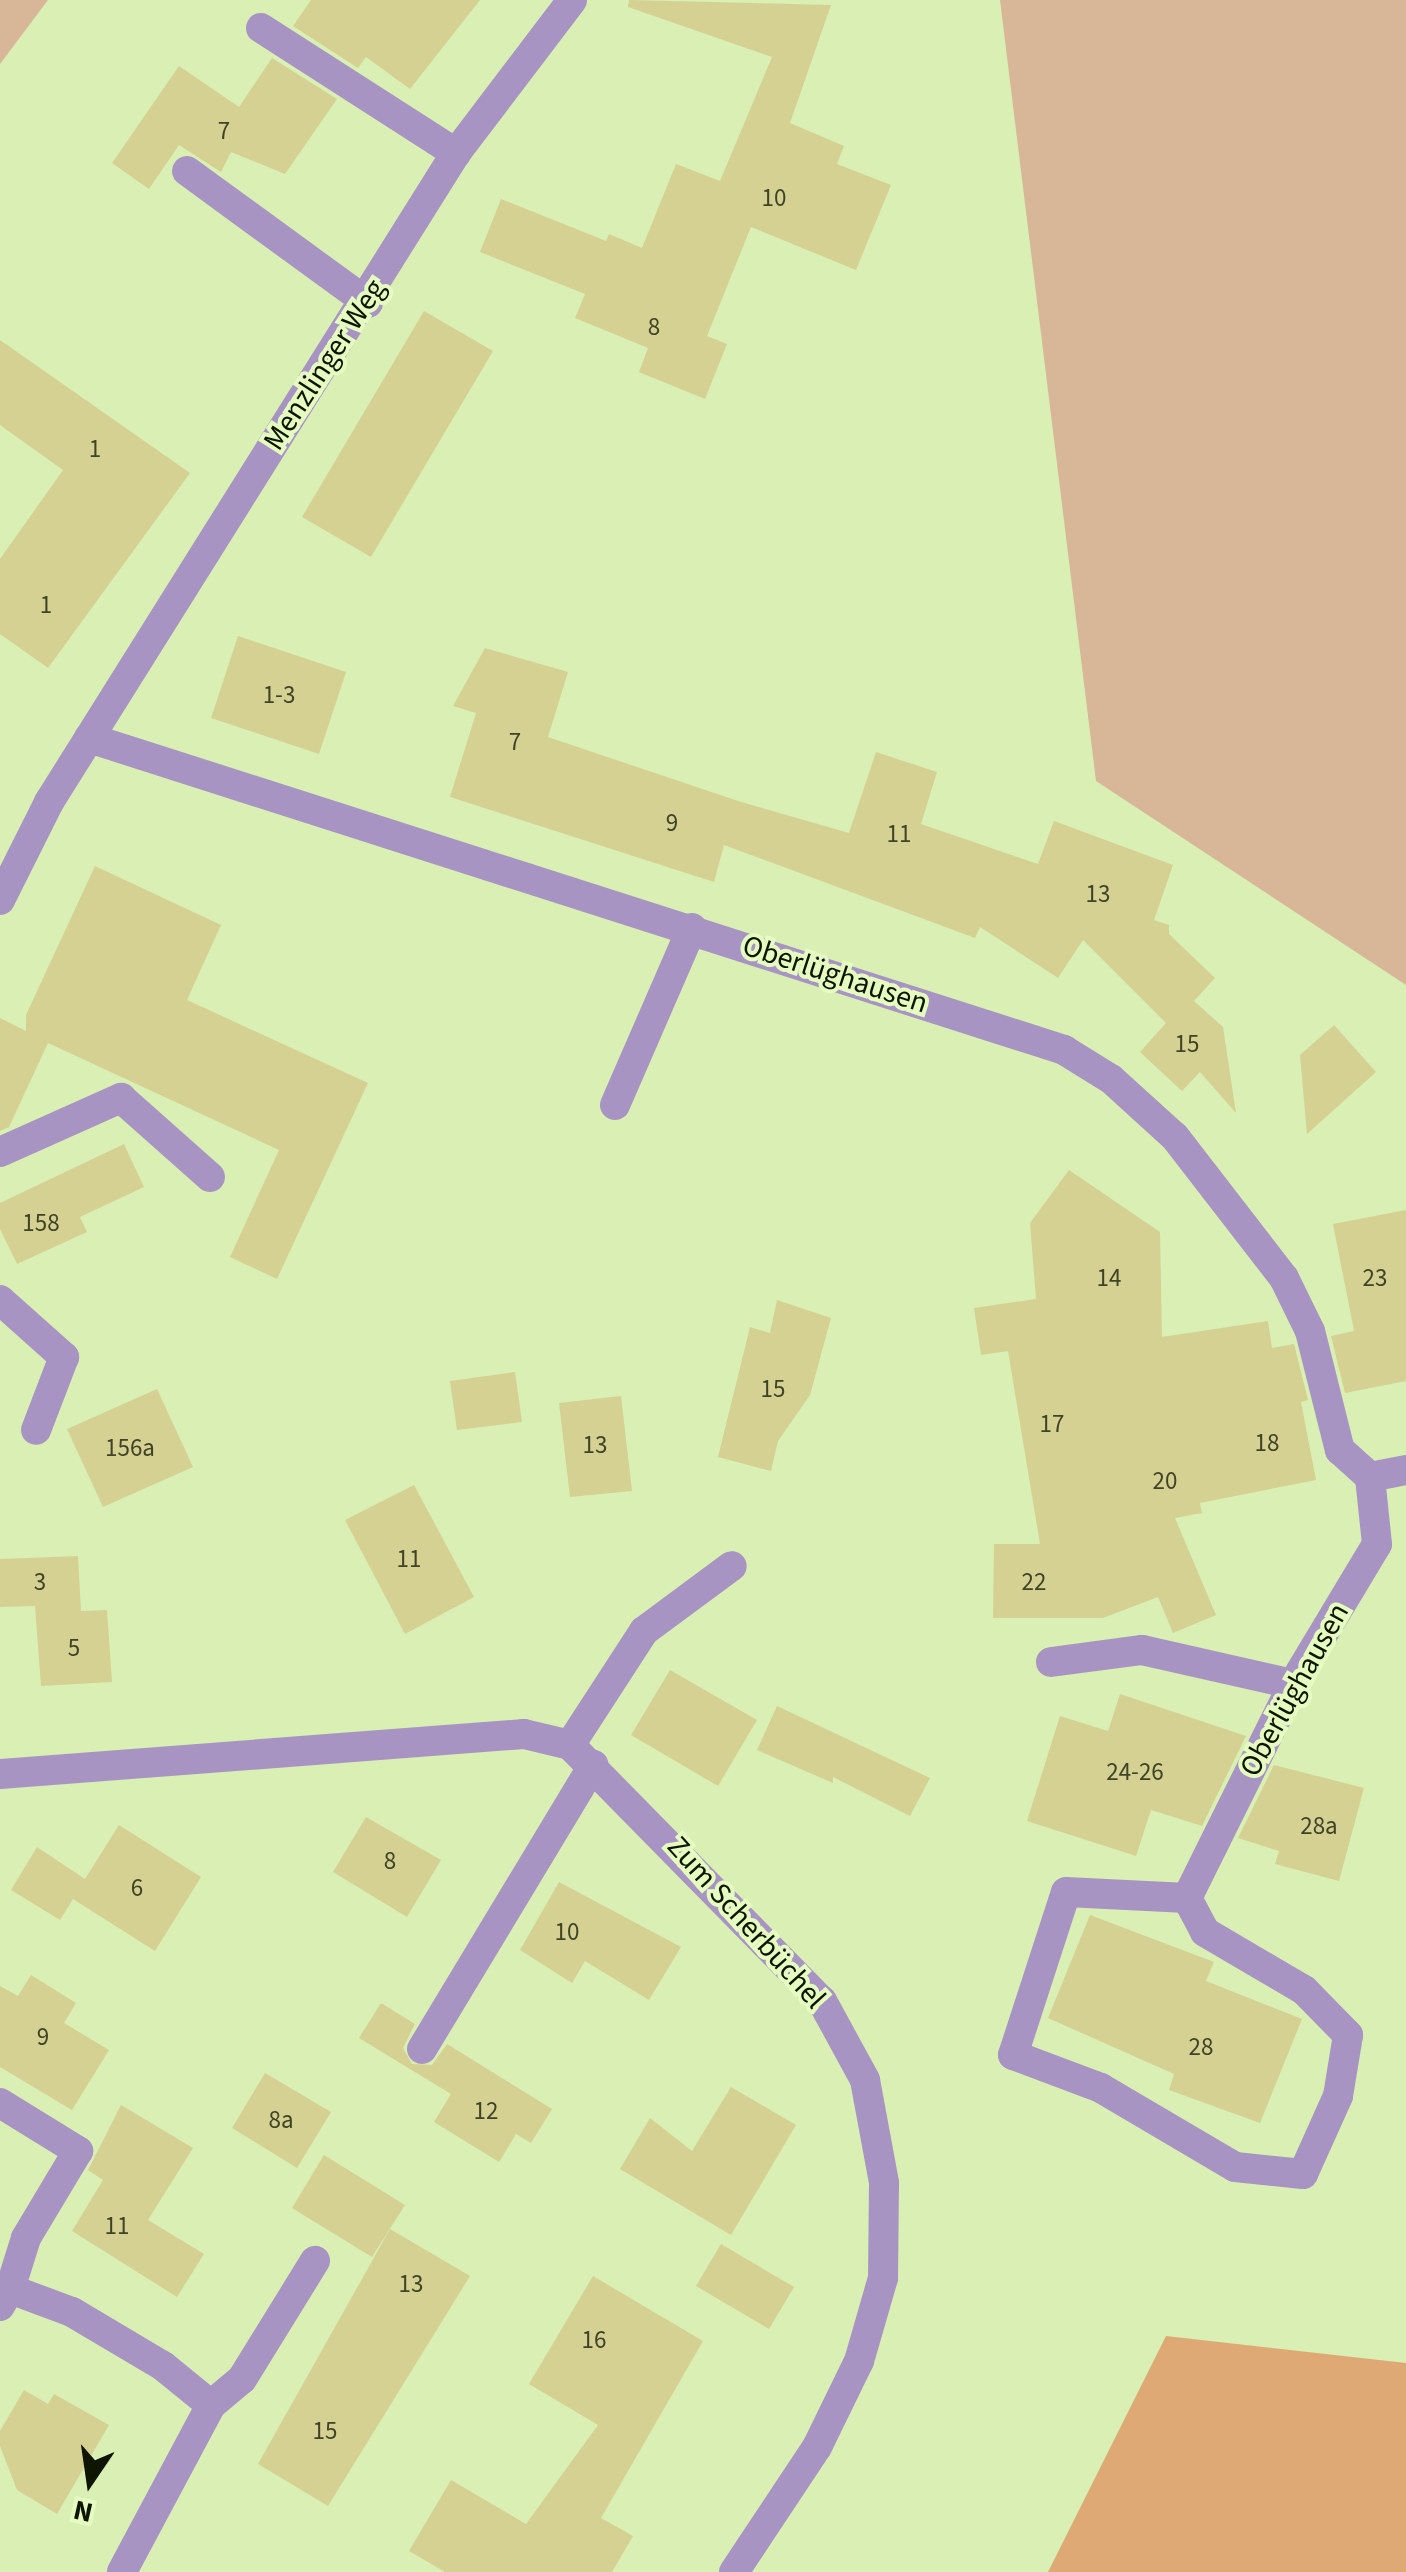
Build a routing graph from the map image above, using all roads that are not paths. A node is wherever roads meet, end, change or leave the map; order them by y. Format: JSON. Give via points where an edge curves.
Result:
{"nodes":[{"id":1,"x":572,"y":0,"type":"edge"},
{"id":2,"x":261,"y":28,"type":"dead end"},
{"id":3,"x":456,"y":153,"type":"junction"},
{"id":4,"x":187,"y":171,"type":"dead end"},
{"id":5,"x":368,"y":302,"type":"junction"},
{"id":6,"x":89,"y":738,"type":"junction"},
{"id":7,"x":0,"y":900,"type":"edge"},
{"id":8,"x":692,"y":928,"type":"junction"},
{"id":9,"x":615,"y":1105,"type":"dead end"},
{"id":10,"x":0,"y":1152,"type":"edge"},
{"id":11,"x":210,"y":1177,"type":"dead end"},
{"id":12,"x":0,"y":1300,"type":"edge"},
{"id":13,"x":36,"y":1430,"type":"dead end"},
{"id":14,"x":1406,"y":1470,"type":"edge"},
{"id":15,"x":1370,"y":1477,"type":"junction"},
{"id":16,"x":732,"y":1566,"type":"dead end"},
{"id":17,"x":1051,"y":1662,"type":"dead end"},
{"id":18,"x":1292,"y":1684,"type":"junction"},
{"id":19,"x":582,"y":1755,"type":"junction"},
{"id":20,"x":0,"y":1774,"type":"edge"},
{"id":21,"x":1186,"y":1898,"type":"junction"},
{"id":22,"x":422,"y":2049,"type":"dead end"},
{"id":23,"x":0,"y":2103,"type":"edge"},
{"id":24,"x":315,"y":2261,"type":"dead end"},
{"id":25,"x":5,"y":2297,"type":"edge"},
{"id":26,"x":211,"y":2405,"type":"junction"},
{"id":27,"x":122,"y":2572,"type":"edge"},
{"id":28,"x":734,"y":2572,"type":"edge"}],
"edges":[{"from":1,"to":3,"type":"street","name":"Menzlinger Weg"},
{"from":2,"to":3,"type":"street"},
{"from":3,"to":5,"type":"street","name":"Menzlinger Weg"},
{"from":4,"to":5,"type":"street"},
{"from":5,"to":6,"type":"street","name":"Menzlinger Weg"},
{"from":6,"to":7,"type":"street","name":"Menzlinger Weg"},
{"from":6,"to":8,"type":"street","name":"Oberlüghausen"},
{"from":8,"to":9,"type":"street"},
{"from":8,"to":15,"type":"street","name":"Oberlüghausen","via":[[1064,1050],[1111,1080],[1175,1137],[1284,1278],[1310,1330],[1340,1450]]},
{"from":10,"to":11,"type":"street","via":[[121,1098]]},
{"from":12,"to":13,"type":"street","via":[[64,1357]]},
{"from":14,"to":15,"type":"street"},
{"from":15,"to":18,"type":"street","name":"Oberlüghausen","via":[[1378,1544]]},
{"from":16,"to":19,"type":"street","via":[[644,1631]]},
{"from":17,"to":18,"type":"street","via":[[1142,1650]]},
{"from":18,"to":21,"type":"street","name":"Oberlüghausen"},
{"from":19,"to":20,"type":"street","via":[[524,1734]]},
{"from":19,"to":22,"type":"street"},
{"from":19,"to":28,"type":"street","name":"Zum Scherbüchel","via":[[822,2002],[865,2080],[884,2183],[883,2278],[858,2360],[817,2447]]},
{"from":21,"to":21,"type":"street","via":[[1066,1892],[1014,2055],[1101,2088],[1235,2167],[1303,2174],[1338,2096],[1348,2035],[1304,1990],[1205,1932]]},
{"from":23,"to":25,"type":"street","via":[[78,2150],[26,2238]]},
{"from":24,"to":26,"type":"street","via":[[242,2378]]},
{"from":25,"to":26,"type":"street","via":[[72,2312],[162,2366]]},
{"from":26,"to":27,"type":"street"}]}
